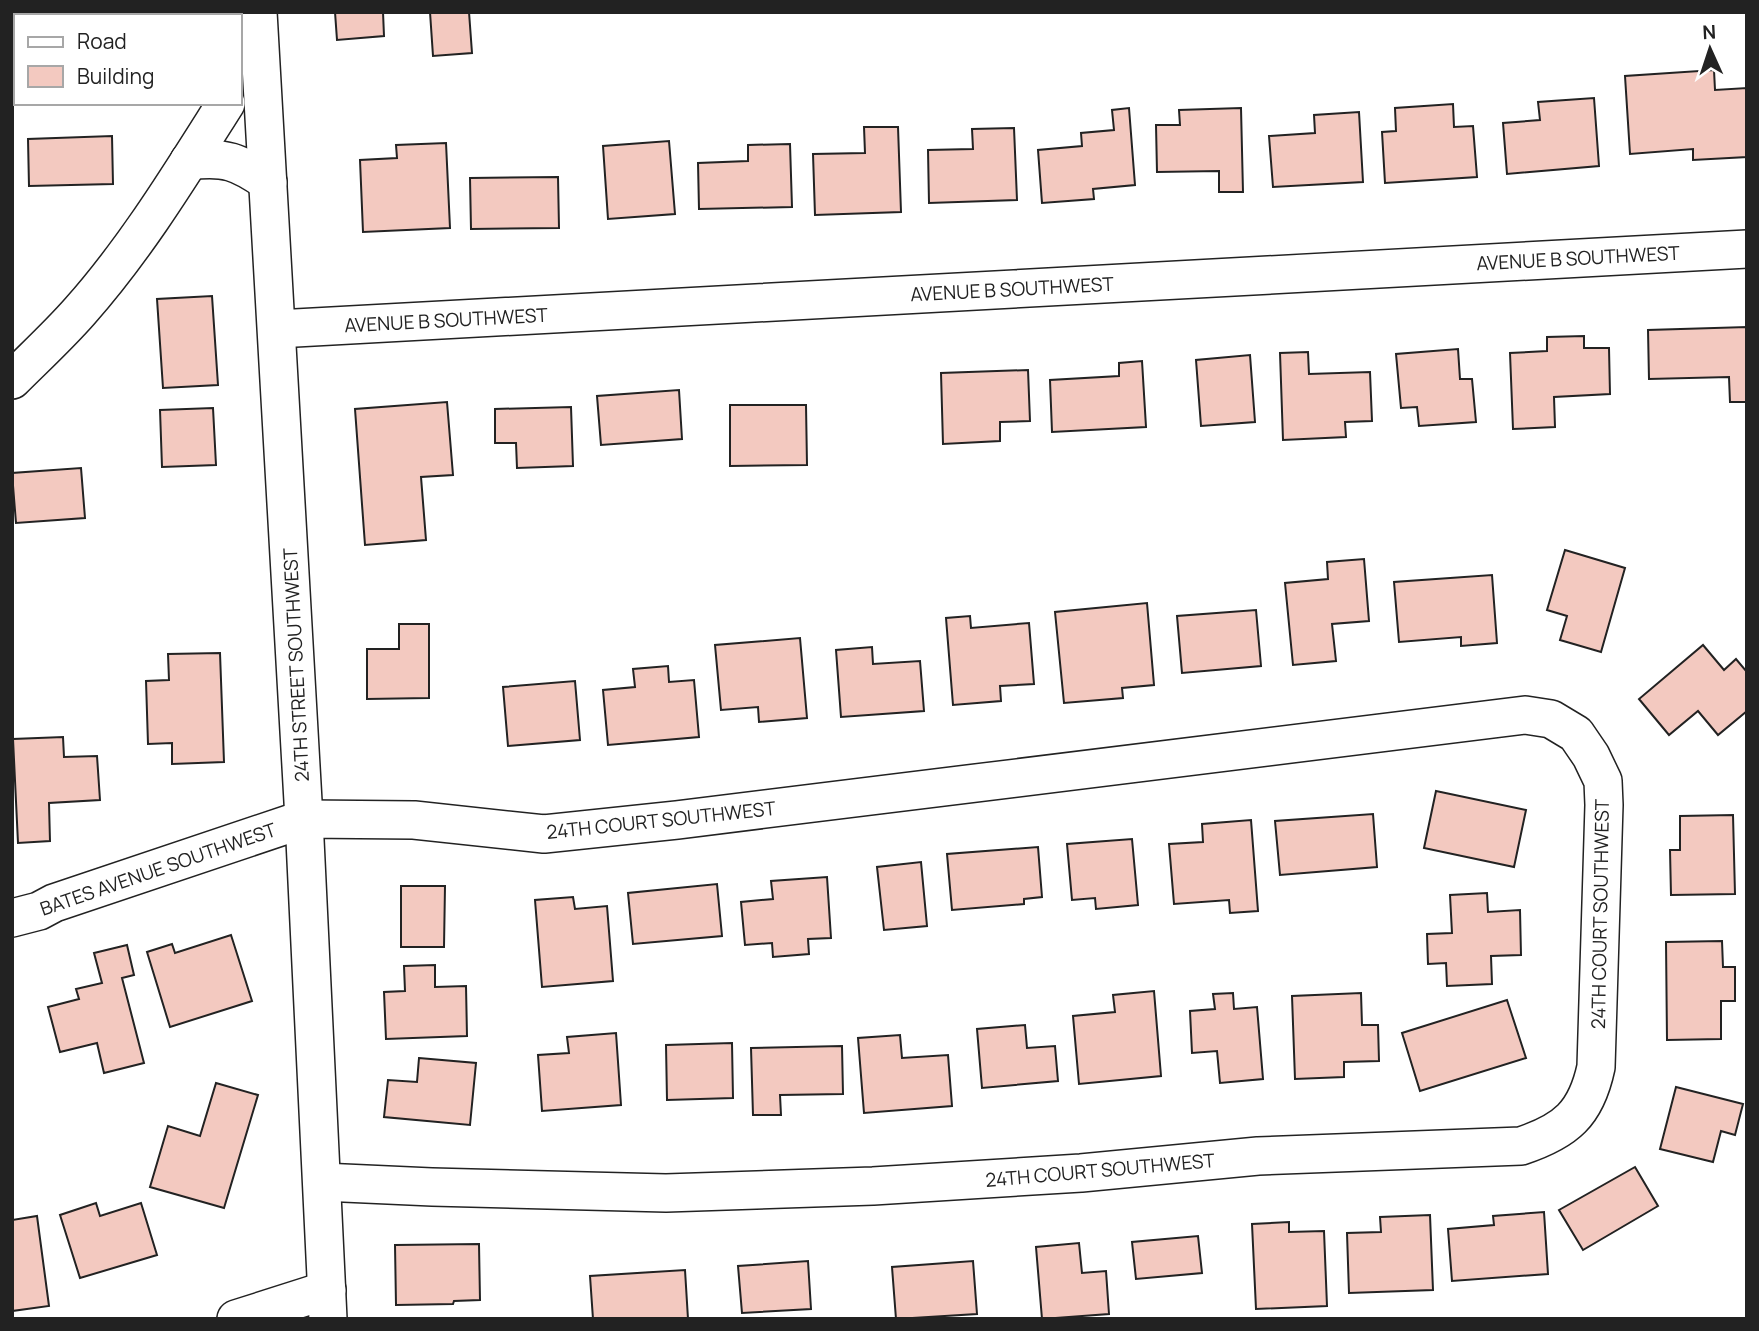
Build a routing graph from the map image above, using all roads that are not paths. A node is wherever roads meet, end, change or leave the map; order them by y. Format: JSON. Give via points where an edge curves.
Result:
{"nodes":[{"id":1,"x":253,"y":36,"type":"edge"},
{"id":2,"x":242,"y":74,"type":"edge"},
{"id":3,"x":225,"y":105,"type":"edge"},
{"id":4,"x":189,"y":162,"type":"junction"},
{"id":5,"x":268,"y":182,"type":"junction"},
{"id":6,"x":1747,"y":249,"type":"edge"},
{"id":7,"x":277,"y":329,"type":"junction"},
{"id":8,"x":12,"y":380,"type":"edge"},
{"id":9,"x":304,"y":819,"type":"junction"},
{"id":10,"x":12,"y":918,"type":"edge"},
{"id":11,"x":322,"y":1182,"type":"junction"},
{"id":12,"x":328,"y":1304,"type":"edge"},
{"id":13,"x":236,"y":1319,"type":"edge"}],
"edges":[{"from":1,"to":2,"type":"street"},
{"from":1,"to":5,"type":"street","name":"24TH STREET SOUTHWEST"},
{"from":3,"to":4,"type":"street"},
{"from":4,"to":5,"type":"street","via":[[204,159],[241,164]]},
{"from":4,"to":8,"type":"street","via":[[89,300]]},
{"from":5,"to":7,"type":"street","name":"24TH STREET SOUTHWEST"},
{"from":6,"to":7,"type":"street","name":"AVENUE B SOUTHWEST"},
{"from":7,"to":9,"type":"street","name":"24TH STREET SOUTHWEST"},
{"from":9,"to":10,"type":"street","name":"BATES AVENUE SOUTHWEST"},
{"from":9,"to":11,"type":"street","name":"24TH STREET SOUTHWEST"},
{"from":9,"to":11,"type":"street","name":"24TH COURT SOUTHWEST","via":[[414,820],[544,834],[1525,715],[1551,719],[1576,734],[1603,781],[1596,1067],[1591,1092],[1572,1121],[1546,1138],[1521,1146],[1258,1156],[1081,1173],[666,1193]]},
{"from":11,"to":12,"type":"street","name":"24TH STREET SOUTHWEST"},
{"from":12,"to":13,"type":"street"}]}
